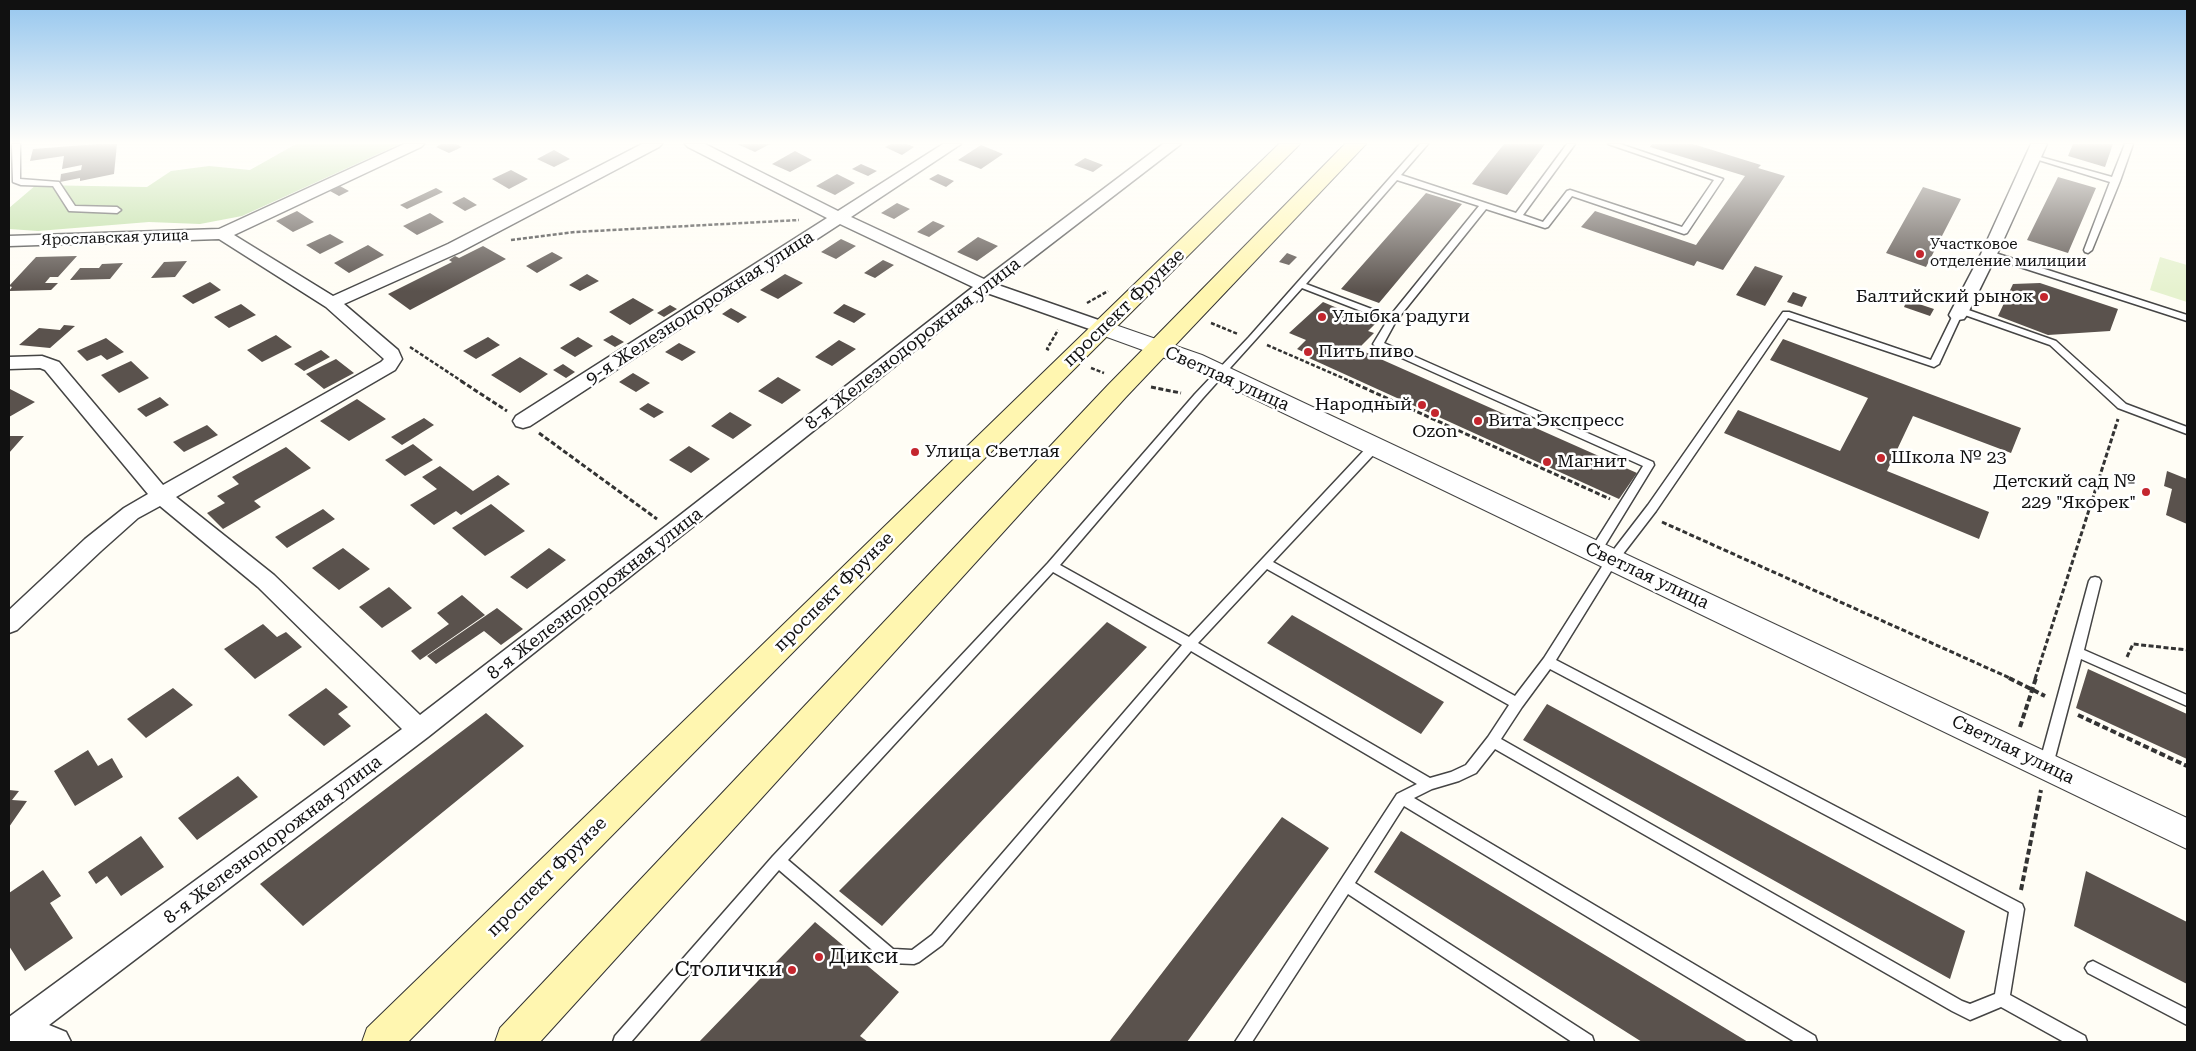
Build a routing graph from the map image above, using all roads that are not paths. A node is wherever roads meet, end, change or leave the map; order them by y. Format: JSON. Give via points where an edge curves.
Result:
{"nodes":[{"id":1,"x":62,"y":193,"type":"edge"},
{"id":2,"x":310,"y":193,"type":"edge"},
{"id":3,"x":560,"y":193,"type":"edge"},
{"id":4,"x":790,"y":193,"type":"edge"},
{"id":5,"x":877,"y":193,"type":"edge"},
{"id":6,"x":1108,"y":193,"type":"edge"},
{"id":7,"x":1240,"y":193,"type":"edge"},
{"id":8,"x":1309,"y":193,"type":"edge"},
{"id":9,"x":1383,"y":193,"type":"edge"},
{"id":10,"x":1445,"y":193,"type":"edge"},
{"id":11,"x":1535,"y":193,"type":"edge"},
{"id":12,"x":1570,"y":193,"type":"edge"},
{"id":13,"x":1570,"y":193,"type":"edge"},
{"id":14,"x":1710,"y":193,"type":"edge"},
{"id":15,"x":2017,"y":193,"type":"edge"},
{"id":16,"x":2111,"y":193,"type":"edge"},
{"id":17,"x":1484,"y":206,"type":"junction"},
{"id":18,"x":116,"y":210,"type":"dead end"},
{"id":19,"x":1518,"y":216,"type":"junction"},
{"id":20,"x":839,"y":218,"type":"junction"},
{"id":21,"x":222,"y":234,"type":"junction"},
{"id":22,"x":9,"y":241,"type":"edge"},
{"id":23,"x":2088,"y":250,"type":"dead end"},
{"id":24,"x":1989,"y":254,"type":"junction"},
{"id":25,"x":1300,"y":285,"type":"junction"},
{"id":26,"x":986,"y":286,"type":"junction"},
{"id":27,"x":338,"y":299,"type":"junction"},
{"id":28,"x":1959,"y":313,"type":"junction"},
{"id":29,"x":2187,"y":318,"type":"edge"},
{"id":30,"x":1392,"y":320,"type":"junction"},
{"id":31,"x":1104,"y":328,"type":"junction"},
{"id":32,"x":1159,"y":348,"type":"junction"},
{"id":33,"x":9,"y":363,"type":"edge"},
{"id":34,"x":1220,"y":374,"type":"junction"},
{"id":35,"x":523,"y":422,"type":"dead end"},
{"id":36,"x":2187,"y":431,"type":"edge"},
{"id":37,"x":1374,"y":447,"type":"junction"},
{"id":38,"x":161,"y":496,"type":"junction"},
{"id":39,"x":1604,"y":556,"type":"junction"},
{"id":40,"x":1266,"y":563,"type":"junction"},
{"id":41,"x":1052,"y":566,"type":"junction"},
{"id":42,"x":2095,"y":582,"type":"dead end"},
{"id":43,"x":9,"y":624,"type":"edge"},
{"id":44,"x":1190,"y":644,"type":"junction"},
{"id":45,"x":2077,"y":652,"type":"junction"},
{"id":46,"x":1548,"y":662,"type":"junction"},
{"id":47,"x":2187,"y":701,"type":"edge"},
{"id":48,"x":1517,"y":703,"type":"junction"},
{"id":49,"x":419,"y":730,"type":"junction"},
{"id":50,"x":1493,"y":742,"type":"junction"},
{"id":51,"x":2046,"y":765,"type":"junction"},
{"id":52,"x":1429,"y":784,"type":"junction"},
{"id":53,"x":1402,"y":798,"type":"junction"},
{"id":54,"x":2187,"y":834,"type":"edge"},
{"id":55,"x":778,"y":861,"type":"junction"},
{"id":56,"x":1345,"y":884,"type":"junction"},
{"id":57,"x":2093,"y":968,"type":"dead end"},
{"id":58,"x":2002,"y":999,"type":"junction"},
{"id":59,"x":2187,"y":1017,"type":"edge"},
{"id":60,"x":12,"y":1033,"type":"edge"},
{"id":61,"x":56,"y":1042,"type":"edge"},
{"id":62,"x":381,"y":1042,"type":"edge"},
{"id":63,"x":514,"y":1042,"type":"edge"},
{"id":64,"x":621,"y":1042,"type":"edge"},
{"id":65,"x":1243,"y":1042,"type":"edge"},
{"id":66,"x":1586,"y":1042,"type":"edge"},
{"id":67,"x":1809,"y":1042,"type":"edge"},
{"id":68,"x":2079,"y":1042,"type":"edge"}],
"edges":[{"from":1,"to":18,"type":"lane","name":"Ярославская улица","via":[[72,209]]},
{"from":2,"to":21,"type":"street"},
{"from":3,"to":27,"type":"street","via":[[454,248]]},
{"from":4,"to":20,"type":"street"},
{"from":5,"to":20,"type":"street","name":"9-я Железнодорожная улица"},
{"from":6,"to":26,"type":"street","name":"8-я Железнодорожная улица"},
{"from":7,"to":31,"type":"main road","name":"проспект Фрунзе"},
{"from":8,"to":32,"type":"main road"},
{"from":9,"to":25,"type":"lane"},
{"from":10,"to":17,"type":"lane"},
{"from":11,"to":19,"type":"lane"},
{"from":12,"to":19,"type":"lane","via":[[1546,226]]},
{"from":13,"to":14,"type":"lane","via":[[1684,231]]},
{"from":15,"to":24,"type":"street"},
{"from":16,"to":23,"type":"lane"},
{"from":17,"to":19,"type":"lane"},
{"from":17,"to":30,"type":"lane"},
{"from":20,"to":26,"type":"street"},
{"from":20,"to":35,"type":"street","name":"9-я Железнодорожная улица"},
{"from":21,"to":22,"type":"street","name":"Ярославская улица"},
{"from":21,"to":27,"type":"street"},
{"from":24,"to":28,"type":"street"},
{"from":24,"to":29,"type":"lane"},
{"from":25,"to":30,"type":"lane"},
{"from":25,"to":34,"type":"lane"},
{"from":26,"to":31,"type":"street"},
{"from":26,"to":49,"type":"street","name":"8-я Железнодорожная улица"},
{"from":27,"to":38,"type":"street","via":[[392,354],[388,366]]},
{"from":28,"to":36,"type":"lane","via":[[2053,343],[2122,406]]},
{"from":28,"to":39,"type":"lane","via":[[1934,364],[1786,314],[1652,508]]},
{"from":30,"to":39,"type":"lane","via":[[1378,344],[1649,465]]},
{"from":31,"to":32,"type":"street","name":"Светлая улица"},
{"from":31,"to":62,"type":"main road","name":"проспект Фрунзе"},
{"from":32,"to":34,"type":"street","name":"Светлая улица"},
{"from":32,"to":63,"type":"main road"},
{"from":33,"to":38,"type":"street","via":[[42,362],[52,366]]},
{"from":34,"to":37,"type":"street","name":"Светлая улица"},
{"from":34,"to":41,"type":"lane"},
{"from":37,"to":39,"type":"street","name":"Светлая улица"},
{"from":37,"to":40,"type":"lane"},
{"from":38,"to":43,"type":"street","via":[[114,527]]},
{"from":38,"to":49,"type":"street","via":[[266,581]]},
{"from":39,"to":46,"type":"lane"},
{"from":39,"to":51,"type":"street","name":"Светлая улица"},
{"from":40,"to":44,"type":"lane"},
{"from":40,"to":48,"type":"lane"},
{"from":41,"to":44,"type":"lane"},
{"from":41,"to":55,"type":"lane"},
{"from":42,"to":45,"type":"lane"},
{"from":44,"to":52,"type":"lane"},
{"from":44,"to":55,"type":"lane","via":[[937,940],[914,957],[890,956]]},
{"from":45,"to":47,"type":"lane"},
{"from":45,"to":51,"type":"lane"},
{"from":46,"to":48,"type":"lane"},
{"from":46,"to":58,"type":"lane","via":[[2017,909]]},
{"from":48,"to":50,"type":"lane"},
{"from":49,"to":60,"type":"street","name":"8-я Железнодорожная улица"},
{"from":50,"to":52,"type":"lane","via":[[1471,769]]},
{"from":50,"to":58,"type":"lane","via":[[1957,1006],[1970,1012]]},
{"from":51,"to":54,"type":"street","name":"Светлая улица"},
{"from":52,"to":53,"type":"lane"},
{"from":53,"to":56,"type":"lane"},
{"from":53,"to":67,"type":"lane"},
{"from":55,"to":64,"type":"lane"},
{"from":56,"to":65,"type":"lane"},
{"from":56,"to":66,"type":"lane"},
{"from":57,"to":59,"type":"lane"},
{"from":58,"to":68,"type":"lane"},
{"from":60,"to":61,"type":"street"}]}
